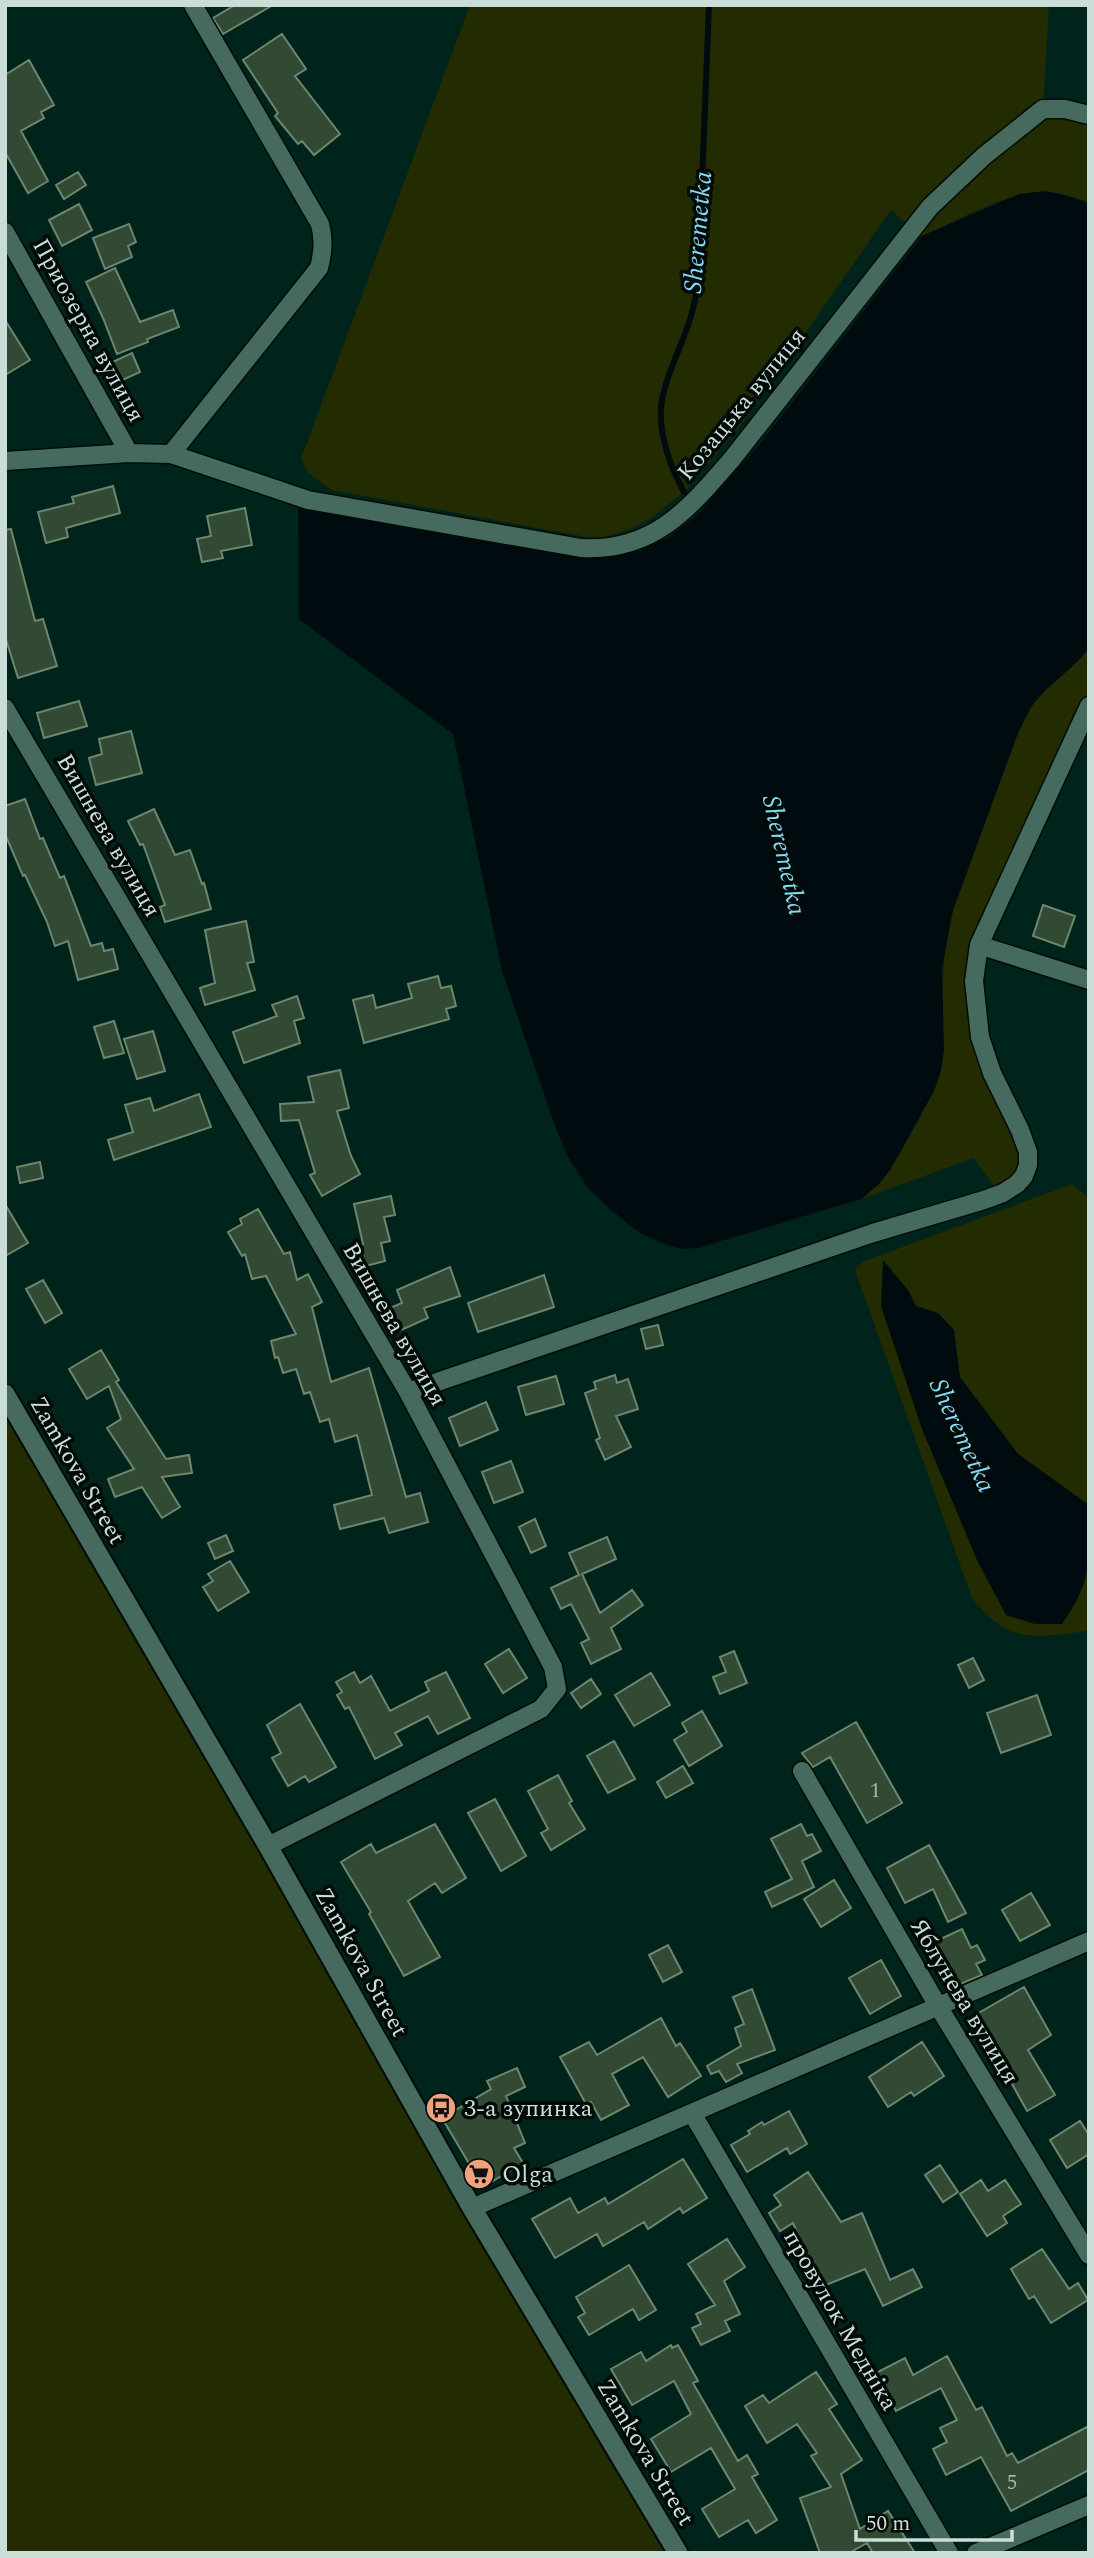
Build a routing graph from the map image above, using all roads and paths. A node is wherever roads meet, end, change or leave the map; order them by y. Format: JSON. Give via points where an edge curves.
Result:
{"nodes":[{"id":1,"x":193,"y":5,"type":"edge"},
{"id":2,"x":1089,"y":115,"type":"edge"},
{"id":3,"x":5,"y":232,"type":"edge"},
{"id":4,"x":129,"y":453,"type":"junction"},
{"id":5,"x":171,"y":454,"type":"junction"},
{"id":6,"x":5,"y":461,"type":"edge"},
{"id":7,"x":1089,"y":706,"type":"edge"},
{"id":8,"x":5,"y":708,"type":"edge"},
{"id":9,"x":979,"y":945,"type":"junction"},
{"id":10,"x":1089,"y":980,"type":"edge"},
{"id":11,"x":408,"y":1392,"type":"junction"},
{"id":12,"x":5,"y":1394,"type":"edge"},
{"id":13,"x":802,"y":1771,"type":"dead end"},
{"id":14,"x":268,"y":1846,"type":"junction"},
{"id":15,"x":1089,"y":1941,"type":"edge"},
{"id":16,"x":938,"y":2006,"type":"junction"},
{"id":17,"x":692,"y":2113,"type":"junction"},
{"id":18,"x":472,"y":2208,"type":"junction"},
{"id":19,"x":1089,"y":2255,"type":"edge"},
{"id":20,"x":1089,"y":2505,"type":"edge"},
{"id":21,"x":678,"y":2553,"type":"edge"},
{"id":22,"x":948,"y":2553,"type":"edge"},
{"id":23,"x":976,"y":2553,"type":"edge"}],
"edges":[{"from":1,"to":5,"type":"street","via":[[324,238],[319,268]]},
{"from":2,"to":5,"type":"street","name":"Козацька вулиця","via":[[1043,109],[984,156],[929,207],[697,498],[663,527],[623,546],[581,548],[308,499]]},
{"from":3,"to":4,"type":"street","name":"Приозерна вулиця"},
{"from":4,"to":5,"type":"street","name":"Козацька вулиця"},
{"from":4,"to":6,"type":"street","name":"Козацька вулиця"},
{"from":7,"to":9,"type":"street"},
{"from":8,"to":11,"type":"street","name":"Вишнева вулиця"},
{"from":9,"to":10,"type":"street"},
{"from":9,"to":11,"type":"street","via":[[974,981],[980,1037],[1028,1152],[1028,1165],[1017,1185],[984,1200],[873,1233]]},
{"from":11,"to":14,"type":"street","name":"Вишнева вулиця","via":[[554,1667],[557,1689],[541,1709]]},
{"from":12,"to":14,"type":"street","name":"Zamkova Street"},
{"from":13,"to":16,"type":"street","name":"Яблунева вулиця"},
{"from":14,"to":18,"type":"street","name":"Zamkova Street"},
{"from":15,"to":16,"type":"street"},
{"from":16,"to":17,"type":"street"},
{"from":16,"to":19,"type":"street","name":"Яблунева вулиця"},
{"from":17,"to":18,"type":"street"},
{"from":17,"to":22,"type":"street","name":"провулок Медніка"},
{"from":18,"to":21,"type":"street","name":"Zamkova Street"},
{"from":20,"to":23,"type":"street"}]}
